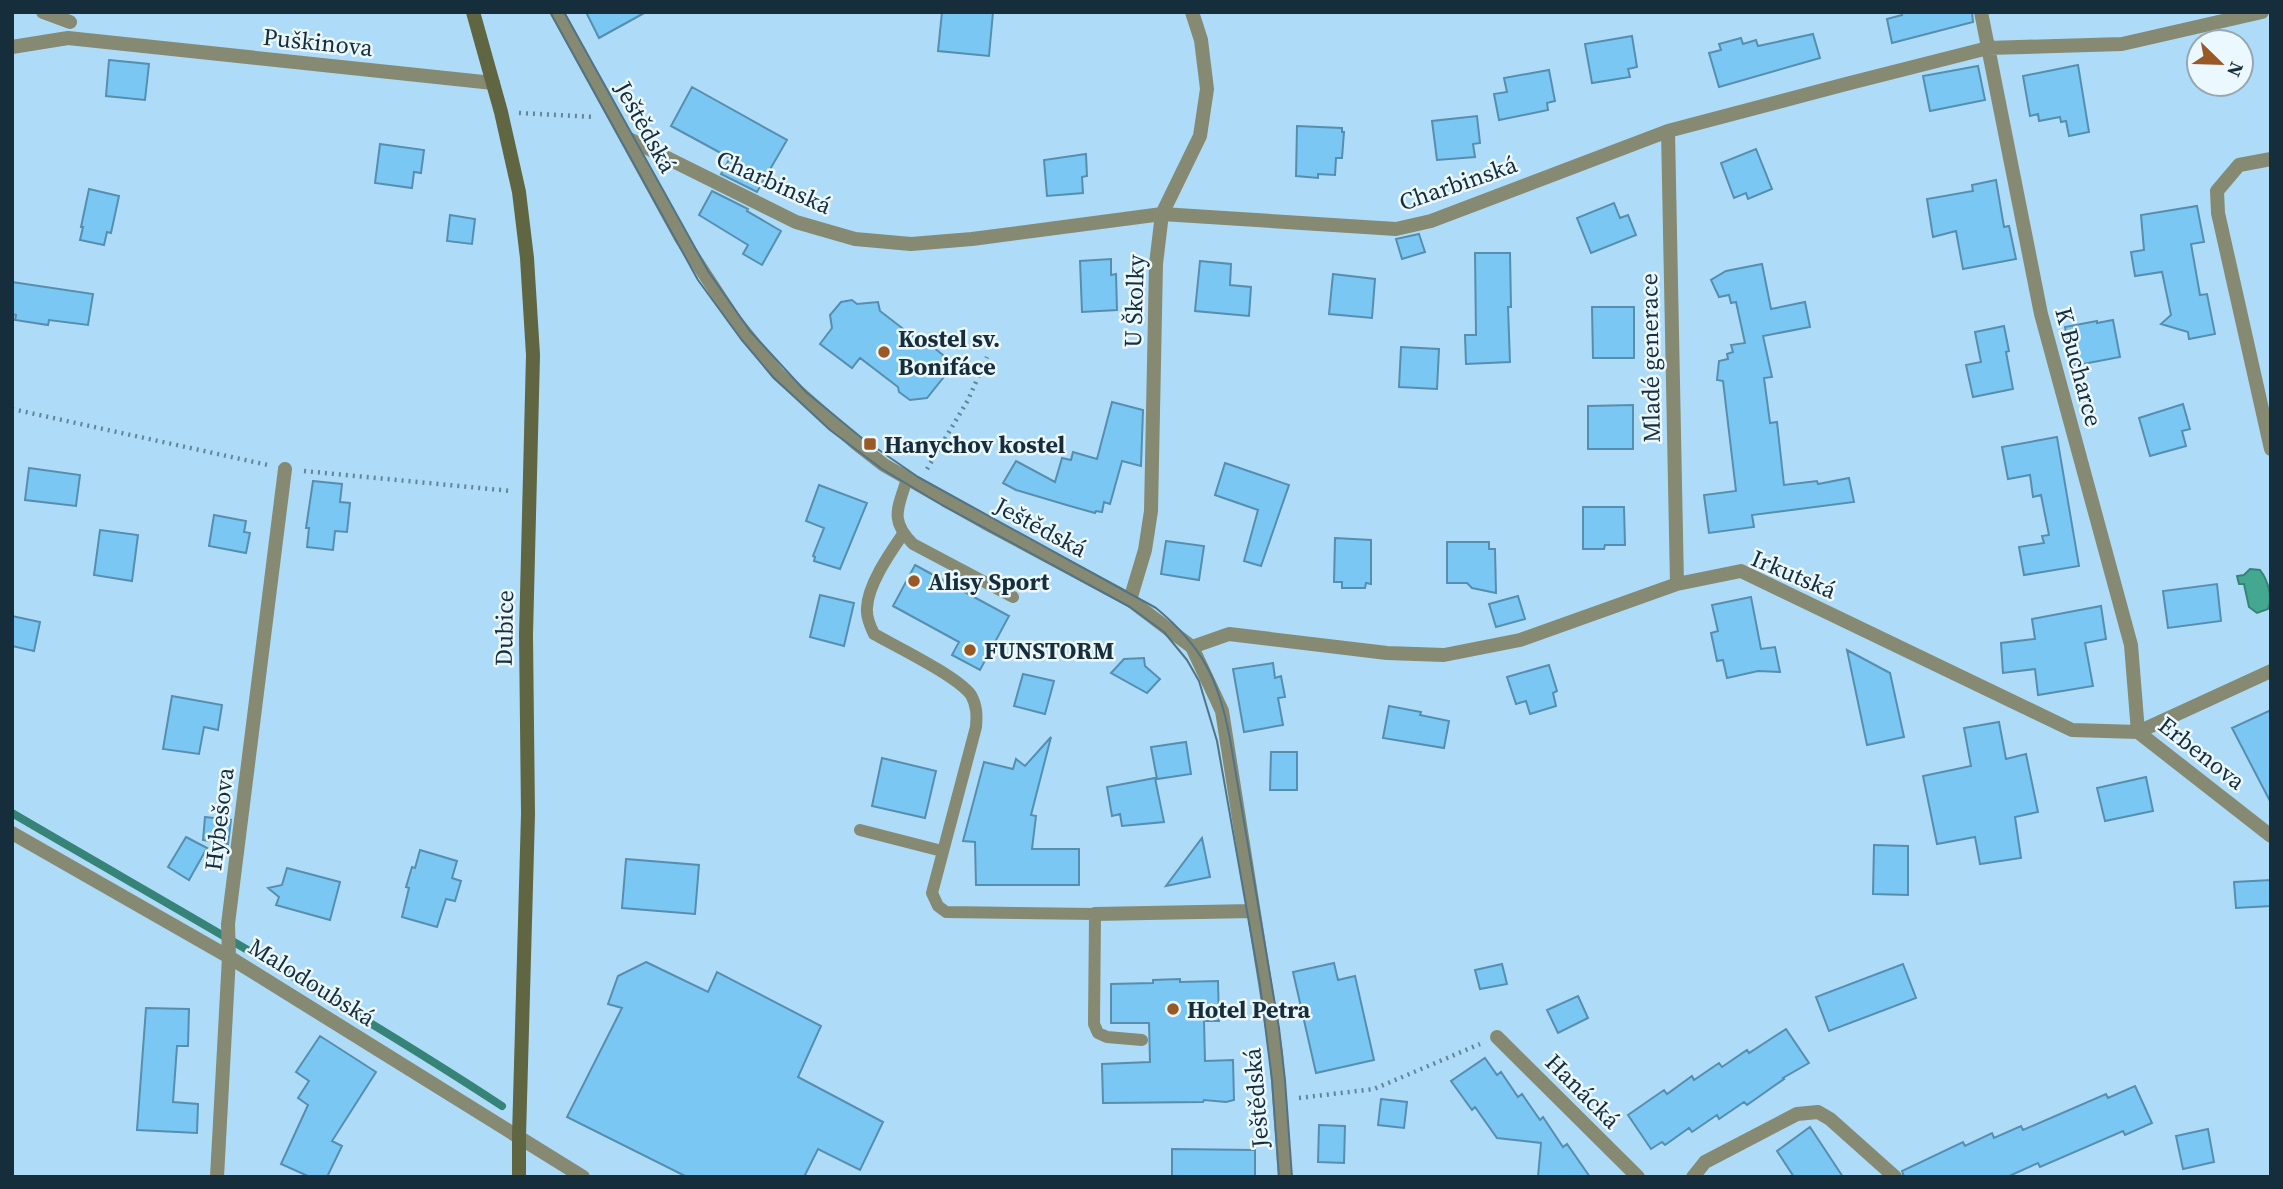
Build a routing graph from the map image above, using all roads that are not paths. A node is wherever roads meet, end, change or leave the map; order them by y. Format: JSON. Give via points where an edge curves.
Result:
{"nodes":[{"id":1,"x":43,"y":12,"type":"edge"},
{"id":2,"x":473,"y":12,"type":"edge"},
{"id":3,"x":557,"y":12,"type":"edge"},
{"id":4,"x":1192,"y":12,"type":"edge"},
{"id":5,"x":1981,"y":12,"type":"edge"},
{"id":6,"x":2262,"y":12,"type":"edge"},
{"id":7,"x":70,"y":17,"type":"edge"},
{"id":8,"x":68,"y":38,"type":"junction"},
{"id":9,"x":12,"y":47,"type":"edge"},
{"id":10,"x":1988,"y":48,"type":"junction"},
{"id":11,"x":493,"y":83,"type":"junction"},
{"id":12,"x":1668,"y":131,"type":"junction"},
{"id":13,"x":627,"y":138,"type":"junction"},
{"id":14,"x":2271,"y":159,"type":"edge"},
{"id":15,"x":1163,"y":214,"type":"junction"},
{"id":16,"x":2271,"y":449,"type":"edge"},
{"id":17,"x":285,"y":469,"type":"dead end"},
{"id":18,"x":913,"y":482,"type":"junction"},
{"id":19,"x":903,"y":534,"type":"junction"},
{"id":20,"x":1677,"y":584,"type":"junction"},
{"id":21,"x":1013,"y":597,"type":"dead end"},
{"id":22,"x":1130,"y":600,"type":"junction"},
{"id":23,"x":1192,"y":647,"type":"junction"},
{"id":24,"x":2271,"y":671,"type":"edge"},
{"id":25,"x":2138,"y":732,"type":"junction"},
{"id":26,"x":860,"y":830,"type":"dead end"},
{"id":27,"x":12,"y":833,"type":"edge"},
{"id":28,"x":2271,"y":836,"type":"edge"},
{"id":29,"x":942,"y":851,"type":"junction"},
{"id":30,"x":1254,"y":911,"type":"junction"},
{"id":31,"x":1095,"y":914,"type":"junction"},
{"id":32,"x":229,"y":957,"type":"junction"},
{"id":33,"x":1497,"y":1037,"type":"road end"},
{"id":34,"x":1142,"y":1040,"type":"dead end"},
{"id":35,"x":519,"y":1136,"type":"junction"},
{"id":36,"x":217,"y":1177,"type":"edge"},
{"id":37,"x":519,"y":1177,"type":"edge"},
{"id":38,"x":583,"y":1177,"type":"edge"},
{"id":39,"x":1285,"y":1177,"type":"edge"},
{"id":40,"x":1638,"y":1177,"type":"edge"},
{"id":41,"x":1693,"y":1177,"type":"edge"},
{"id":42,"x":1895,"y":1177,"type":"edge"}],
"edges":[{"from":1,"to":7,"type":"street"},
{"from":2,"to":11,"type":"street"},
{"from":3,"to":13,"type":"street","name":"Ještědská"},
{"from":4,"to":15,"type":"street","name":"U Školky","via":[[1207,89],[1200,136]]},
{"from":5,"to":10,"type":"street","name":"K Bucharce"},
{"from":6,"to":10,"type":"street","name":"Charbinská","via":[[2122,44]]},
{"from":7,"to":8,"type":"street"},
{"from":8,"to":9,"type":"street","name":"Puškinova"},
{"from":8,"to":11,"type":"street","name":"Puškinova"},
{"from":10,"to":12,"type":"street","name":"Charbinská"},
{"from":10,"to":25,"type":"street","name":"K Bucharce","via":[[2041,314],[2131,645]]},
{"from":11,"to":35,"type":"street","name":"Dubice","via":[[519,191],[533,355]]},
{"from":12,"to":15,"type":"street","name":"Charbinská","via":[[1431,221],[1396,229]]},
{"from":12,"to":20,"type":"street","name":"Mladé generace"},
{"from":13,"to":15,"type":"street","name":"Charbinská","via":[[796,222],[855,239],[911,244]]},
{"from":13,"to":18,"type":"street","name":"Ještědská","via":[[681,238],[734,319],[778,374],[857,444]]},
{"from":14,"to":16,"type":"street","via":[[2239,165],[2217,191],[2218,213]]},
{"from":15,"to":22,"type":"street","name":"U Školky","via":[[1156,264],[1151,512]]},
{"from":17,"to":32,"type":"street","name":"Hybešova","via":[[228,924]]},
{"from":18,"to":19,"type":"lane","via":[[896,519]]},
{"from":18,"to":22,"type":"street","name":"Ještědská"},
{"from":19,"to":21,"type":"lane","via":[[913,544]]},
{"from":19,"to":29,"type":"lane","via":[[878,573],[867,607],[868,621],[874,634],[960,683],[977,710]]},
{"from":20,"to":23,"type":"street","name":"Irkutská","via":[[1520,640],[1444,655],[1387,653],[1228,634]]},
{"from":20,"to":25,"type":"street","name":"Irkutská","via":[[1741,571],[2072,730]]},
{"from":22,"to":23,"type":"street","name":"Ještědská"},
{"from":23,"to":30,"type":"street","name":"Ještědská","via":[[1222,711]]},
{"from":24,"to":25,"type":"street","name":"Irkutská"},
{"from":25,"to":28,"type":"street","name":"Erbenova"},
{"from":26,"to":29,"type":"lane"},
{"from":27,"to":32,"type":"street","name":"Malodoubská"},
{"from":29,"to":31,"type":"lane","via":[[932,892],[946,912]]},
{"from":30,"to":31,"type":"street"},
{"from":30,"to":39,"type":"street","name":"Ještědská","via":[[1276,1053]]},
{"from":31,"to":34,"type":"lane","via":[[1094,1024],[1098,1033],[1107,1037]]},
{"from":32,"to":35,"type":"street","name":"Malodoubská"},
{"from":32,"to":36,"type":"street","name":"Hybešova"},
{"from":33,"to":40,"type":"street","name":"Hanácká"},
{"from":35,"to":37,"type":"street","name":"Dubice"},
{"from":35,"to":38,"type":"street","name":"Malodoubská"},
{"from":41,"to":42,"type":"street","via":[[1705,1161],[1797,1114],[1818,1112]]}]}
